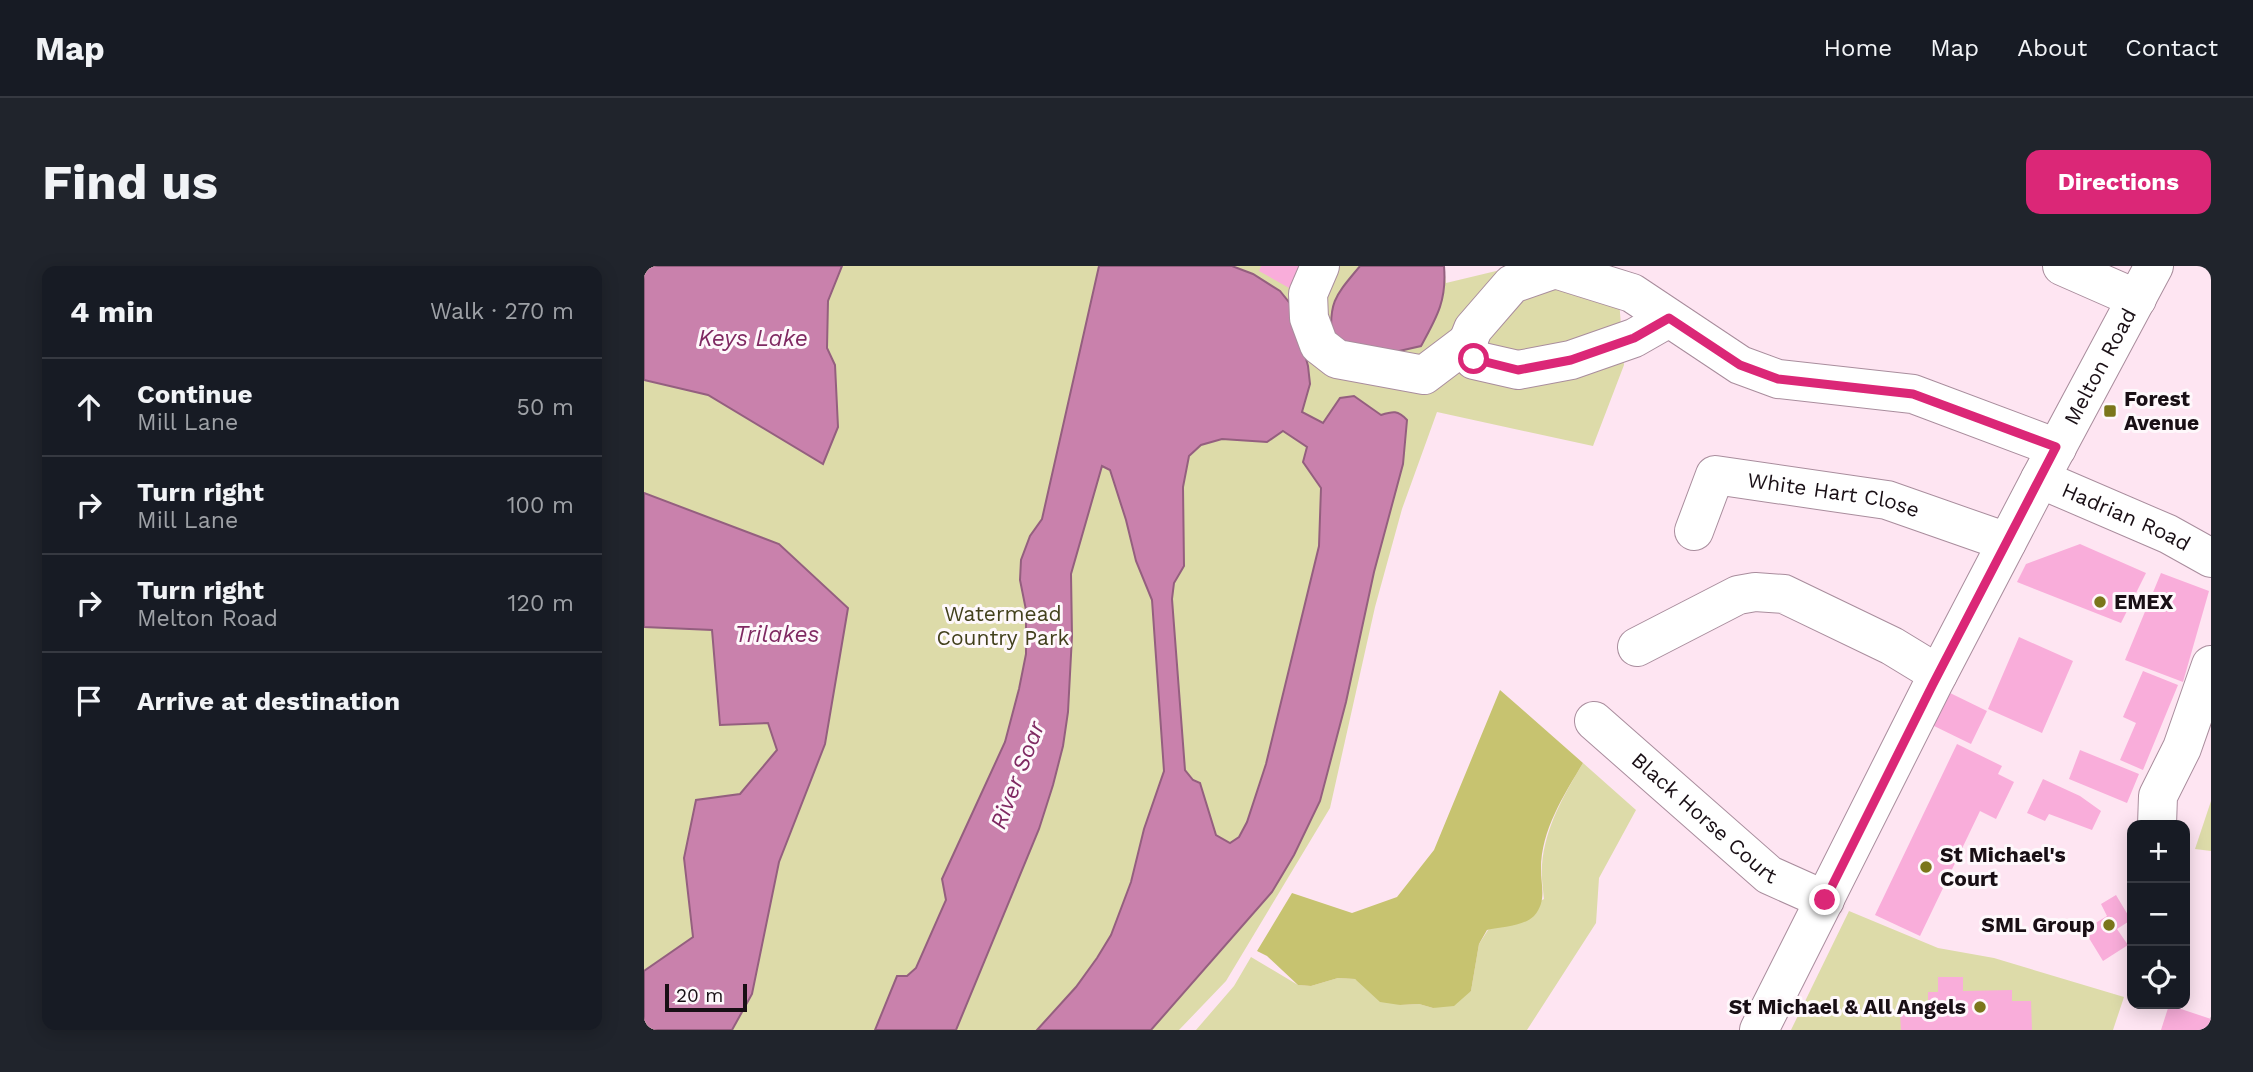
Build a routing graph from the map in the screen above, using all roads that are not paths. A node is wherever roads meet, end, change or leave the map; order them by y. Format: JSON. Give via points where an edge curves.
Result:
{"nodes":[{"id":1,"x":1320,"y":266,"type":"edge"},
{"id":2,"x":2062,"y":266,"type":"edge"},
{"id":3,"x":2146,"y":282,"type":"edge"},
{"id":4,"x":1669,"y":318,"type":"junction"},
{"id":5,"x":1469,"y":341,"type":"junction"},
{"id":6,"x":2048,"y":463,"type":"junction"},
{"id":7,"x":1694,"y":531,"type":"dead end"},
{"id":8,"x":2007,"y":542,"type":"junction"},
{"id":9,"x":2211,"y":558,"type":"edge"},
{"id":10,"x":1637,"y":647,"type":"dead end"},
{"id":11,"x":2211,"y":665,"type":"edge"},
{"id":12,"x":1938,"y":674,"type":"junction"},
{"id":13,"x":1594,"y":721,"type":"dead end"},
{"id":14,"x":2157,"y":820,"type":"edge"},
{"id":15,"x":1825,"y":900,"type":"junction"},
{"id":16,"x":1759,"y":1030,"type":"edge"}],
"edges":[{"from":1,"to":5,"type":"street","name":"Hadrian Road","via":[[1308,294],[1309,318],[1319,345],[1337,359],[1424,376]]},
{"from":2,"to":3,"type":"street"},
{"from":3,"to":6,"type":"street","name":"Melton Road"},
{"from":4,"to":5,"type":"street","via":[[1634,338],[1571,360],[1518,370],[1474,359],[1465,349]]},
{"from":4,"to":5,"type":"street","name":"Hadrian Road","via":[[1632,293],[1555,269],[1513,284],[1473,329]]},
{"from":4,"to":6,"type":"street","name":"Hadrian Road","via":[[1740,365],[1778,379],[1913,394]]},
{"from":6,"to":8,"type":"street","name":"Melton Road"},
{"from":6,"to":9,"type":"street","name":"Hadrian Road"},
{"from":7,"to":8,"type":"street","name":"White Hart Close","via":[[1715,475],[1887,500]]},
{"from":8,"to":12,"type":"street","name":"Melton Road"},
{"from":10,"to":12,"type":"street","via":[[1738,595],[1772,592],[1892,646]]},
{"from":11,"to":14,"type":"street","via":[[2182,748],[2158,796]]},
{"from":12,"to":15,"type":"street","name":"Melton Road"},
{"from":13,"to":15,"type":"street","name":"Black Horse Court","via":[[1769,875]]},
{"from":15,"to":16,"type":"street","name":"Melton Road"}]}
